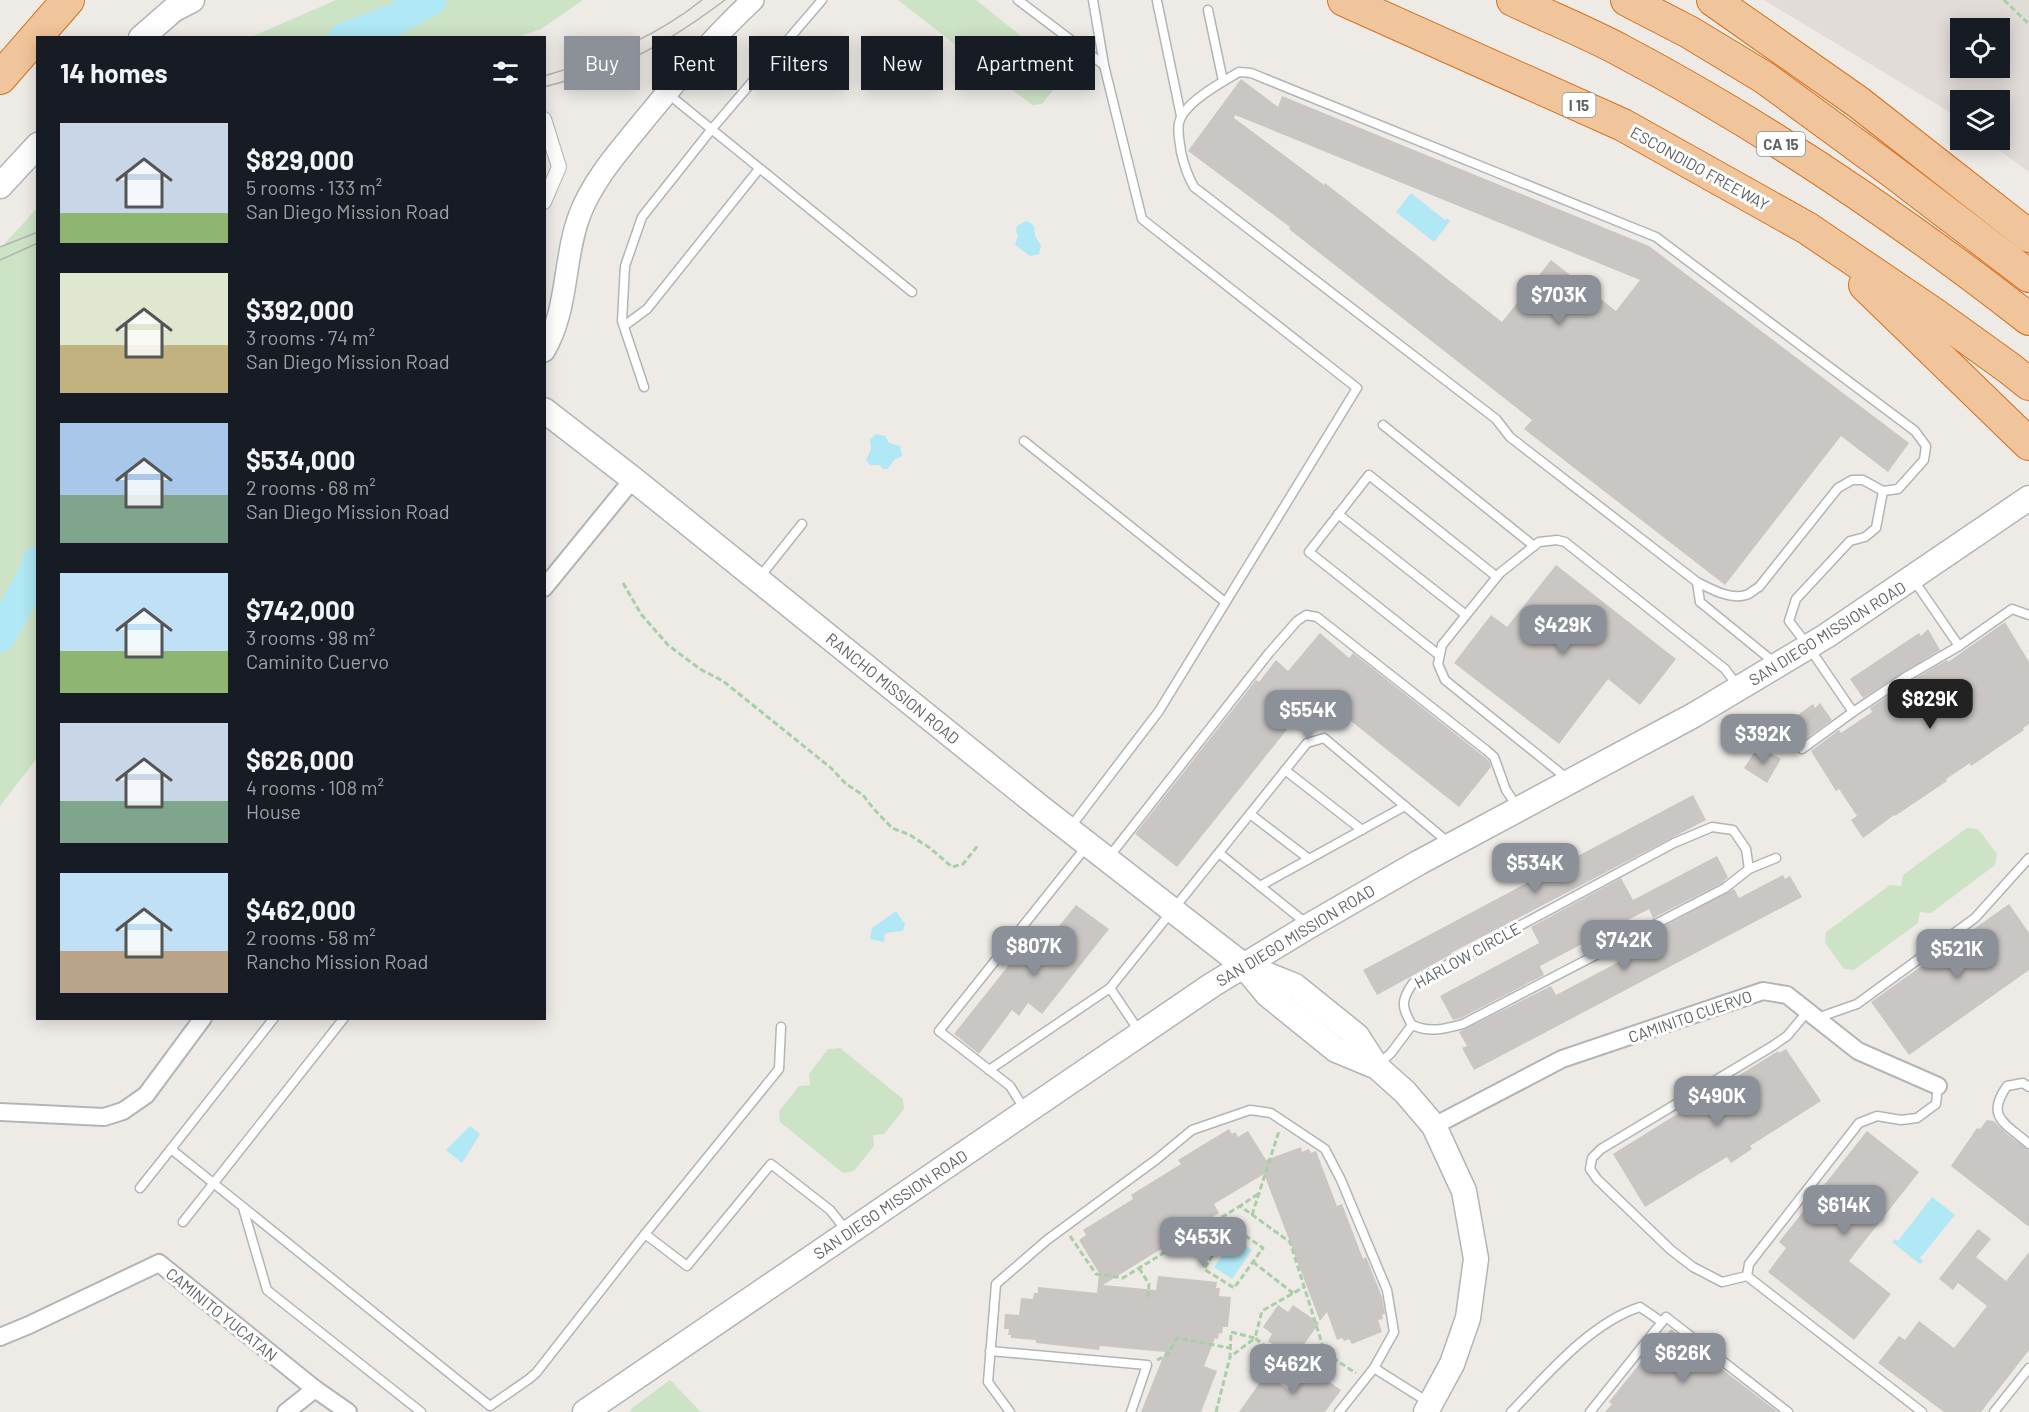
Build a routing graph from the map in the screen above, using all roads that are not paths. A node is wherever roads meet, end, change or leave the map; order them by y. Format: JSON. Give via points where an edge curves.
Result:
{"nodes":[{"id":1,"x":68,"y":0,"type":"edge"},
{"id":2,"x":192,"y":0,"type":"edge"},
{"id":3,"x":753,"y":0,"type":"edge"},
{"id":4,"x":822,"y":0,"type":"edge"},
{"id":5,"x":1018,"y":0,"type":"edge"},
{"id":6,"x":1093,"y":0,"type":"edge"},
{"id":7,"x":1344,"y":0,"type":"edge"},
{"id":8,"x":1513,"y":0,"type":"edge"},
{"id":9,"x":1627,"y":0,"type":"edge"},
{"id":10,"x":1713,"y":0,"type":"edge"},
{"id":11,"x":1157,"y":1,"type":"edge"},
{"id":12,"x":1208,"y":10,"type":"dead end"},
{"id":13,"x":37,"y":36,"type":"edge"},
{"id":14,"x":143,"y":36,"type":"edge"},
{"id":15,"x":36,"y":37,"type":"edge"},
{"id":16,"x":1104,"y":65,"type":"junction"},
{"id":17,"x":0,"y":78,"type":"edge"},
{"id":18,"x":1223,"y":81,"type":"junction"},
{"id":19,"x":667,"y":93,"type":"junction"},
{"id":20,"x":1181,"y":116,"type":"junction"},
{"id":21,"x":546,"y":125,"type":"edge"},
{"id":22,"x":711,"y":130,"type":"junction"},
{"id":23,"x":36,"y":146,"type":"edge"},
{"id":24,"x":759,"y":169,"type":"junction"},
{"id":25,"x":0,"y":186,"type":"edge"},
{"id":26,"x":546,"y":197,"type":"edge"},
{"id":27,"x":1807,"y":228,"type":"junction"},
{"id":28,"x":2029,"y":236,"type":"edge"},
{"id":29,"x":2029,"y":276,"type":"edge"},
{"id":30,"x":912,"y":292,"type":"dead end"},
{"id":31,"x":2029,"y":319,"type":"edge"},
{"id":32,"x":624,"y":326,"type":"junction"},
{"id":33,"x":546,"y":348,"type":"edge"},
{"id":34,"x":2029,"y":384,"type":"edge"},
{"id":35,"x":644,"y":387,"type":"dead end"},
{"id":36,"x":546,"y":412,"type":"edge"},
{"id":37,"x":1383,"y":425,"type":"dead end"},
{"id":38,"x":1024,"y":441,"type":"dead end"},
{"id":39,"x":2029,"y":444,"type":"edge"},
{"id":40,"x":633,"y":479,"type":"junction"},
{"id":41,"x":1883,"y":491,"type":"junction"},
{"id":42,"x":2029,"y":498,"type":"edge"},
{"id":43,"x":1338,"y":514,"type":"junction"},
{"id":44,"x":802,"y":524,"type":"dead end"},
{"id":45,"x":1534,"y":546,"type":"junction"},
{"id":46,"x":1497,"y":577,"type":"junction"},
{"id":47,"x":1913,"y":578,"type":"junction"},
{"id":48,"x":757,"y":579,"type":"junction"},
{"id":49,"x":1697,"y":582,"type":"junction"},
{"id":50,"x":546,"y":586,"type":"edge"},
{"id":51,"x":1225,"y":602,"type":"junction"},
{"id":52,"x":1466,"y":615,"type":"junction"},
{"id":53,"x":2029,"y":615,"type":"edge"},
{"id":54,"x":1809,"y":646,"type":"junction"},
{"id":55,"x":1959,"y":646,"type":"junction"},
{"id":56,"x":1439,"y":655,"type":"junction"},
{"id":57,"x":1778,"y":665,"type":"junction"},
{"id":58,"x":1739,"y":688,"type":"junction"},
{"id":59,"x":1853,"y":712,"type":"junction"},
{"id":60,"x":1802,"y":749,"type":"dead end"},
{"id":61,"x":1285,"y":770,"type":"junction"},
{"id":62,"x":1571,"y":781,"type":"junction"},
{"id":63,"x":1405,"y":806,"type":"junction"},
{"id":64,"x":1520,"y":809,"type":"junction"},
{"id":65,"x":1250,"y":814,"type":"junction"},
{"id":66,"x":1069,"y":829,"type":"junction"},
{"id":67,"x":1362,"y":830,"type":"junction"},
{"id":68,"x":1088,"y":844,"type":"junction"},
{"id":69,"x":1452,"y":845,"type":"junction"},
{"id":70,"x":1219,"y":853,"type":"junction"},
{"id":71,"x":1776,"y":858,"type":"dead end"},
{"id":72,"x":2029,"y":858,"type":"edge"},
{"id":73,"x":1108,"y":859,"type":"junction"},
{"id":74,"x":1309,"y":859,"type":"junction"},
{"id":75,"x":1749,"y":869,"type":"junction"},
{"id":76,"x":1260,"y":886,"type":"junction"},
{"id":77,"x":1174,"y":910,"type":"junction"},
{"id":78,"x":1309,"y":926,"type":"junction"},
{"id":79,"x":1243,"y":965,"type":"junction"},
{"id":80,"x":1110,"y":988,"type":"junction"},
{"id":81,"x":1812,"y":1015,"type":"junction"},
{"id":82,"x":202,"y":1020,"type":"edge"},
{"id":83,"x":272,"y":1020,"type":"edge"},
{"id":84,"x":342,"y":1020,"type":"edge"},
{"id":85,"x":1412,"y":1025,"type":"junction"},
{"id":86,"x":780,"y":1027,"type":"dead end"},
{"id":87,"x":1141,"y":1033,"type":"junction"},
{"id":88,"x":1377,"y":1067,"type":"junction"},
{"id":89,"x":989,"y":1070,"type":"junction"},
{"id":90,"x":1938,"y":1086,"type":"joint"},
{"id":91,"x":2029,"y":1087,"type":"edge"},
{"id":92,"x":0,"y":1112,"type":"edge"},
{"id":93,"x":1026,"y":1112,"type":"junction"},
{"id":94,"x":1434,"y":1126,"type":"junction"},
{"id":95,"x":2029,"y":1144,"type":"edge"},
{"id":96,"x":171,"y":1149,"type":"junction"},
{"id":97,"x":213,"y":1184,"type":"junction"},
{"id":98,"x":140,"y":1188,"type":"dead end"},
{"id":99,"x":243,"y":1207,"type":"junction"},
{"id":100,"x":183,"y":1222,"type":"dead end"},
{"id":101,"x":849,"y":1233,"type":"junction"},
{"id":102,"x":645,"y":1234,"type":"junction"},
{"id":103,"x":1748,"y":1276,"type":"junction"},
{"id":104,"x":1662,"y":1322,"type":"junction"},
{"id":105,"x":0,"y":1337,"type":"edge"},
{"id":106,"x":990,"y":1351,"type":"junction"},
{"id":107,"x":1374,"y":1368,"type":"junction"},
{"id":108,"x":2029,"y":1368,"type":"edge"},
{"id":109,"x":315,"y":1389,"type":"junction"},
{"id":110,"x":1429,"y":1408,"type":"edge"},
{"id":111,"x":486,"y":1409,"type":"edge"},
{"id":112,"x":344,"y":1410,"type":"edge"},
{"id":113,"x":286,"y":1412,"type":"edge"},
{"id":114,"x":421,"y":1412,"type":"edge"},
{"id":115,"x":585,"y":1412,"type":"edge"},
{"id":116,"x":1010,"y":1412,"type":"edge"},
{"id":117,"x":1131,"y":1412,"type":"edge"},
{"id":118,"x":1339,"y":1412,"type":"edge"},
{"id":119,"x":1511,"y":1412,"type":"edge"},
{"id":120,"x":1590,"y":1412,"type":"edge"},
{"id":121,"x":1788,"y":1412,"type":"edge"},
{"id":122,"x":1922,"y":1412,"type":"edge"},
{"id":123,"x":1994,"y":1412,"type":"edge"}],
"edges":[{"from":1,"to":13,"type":"highway"},
{"from":2,"to":14,"type":"main road","via":[[173,10]]},
{"from":3,"to":19,"type":"street"},
{"from":4,"to":22,"type":"lane"},
{"from":5,"to":16,"type":"lane"},
{"from":6,"to":16,"type":"lane"},
{"from":7,"to":27,"type":"highway","name":"ESCONDIDO FREEWAY","number":"I 15","via":[[1623,125]]},
{"from":8,"to":31,"type":"highway","number":"CA 15","via":[[1619,49],[1725,108],[1843,185]]},
{"from":9,"to":29,"type":"highway","via":[[1765,78]]},
{"from":10,"to":28,"type":"highway","via":[[1857,102]]},
{"from":11,"to":20,"type":"lane"},
{"from":12,"to":18,"type":"lane"},
{"from":15,"to":17,"type":"highway"},
{"from":16,"to":51,"type":"lane","via":[[1142,219],[1358,388]]},
{"from":18,"to":20,"type":"lane"},
{"from":18,"to":41,"type":"lane","via":[[1239,72],[1251,73],[1656,237],[1915,431],[1926,446],[1924,460],[1898,489]]},
{"from":19,"to":22,"type":"lane"},
{"from":19,"to":33,"type":"street","via":[[606,167],[580,214],[568,258],[562,307]]},
{"from":20,"to":49,"type":"lane","via":[[1178,125],[1185,172],[1194,187],[1496,419],[1509,437]]},
{"from":21,"to":26,"type":"street","via":[[559,167]]},
{"from":22,"to":24,"type":"lane"},
{"from":22,"to":32,"type":"lane","via":[[642,217],[625,266]]},
{"from":23,"to":25,"type":"main road"},
{"from":24,"to":30,"type":"lane"},
{"from":24,"to":32,"type":"lane","via":[[648,309]]},
{"from":27,"to":34,"type":"highway","name":"ESCONDIDO FREEWAY","number":"I 15"},
{"from":27,"to":39,"type":"highway"},
{"from":32,"to":35,"type":"lane"},
{"from":36,"to":40,"type":"main road","name":"RANCHO MISSION ROAD"},
{"from":37,"to":45,"type":"lane"},
{"from":38,"to":51,"type":"lane"},
{"from":40,"to":48,"type":"main road","name":"RANCHO MISSION ROAD"},
{"from":40,"to":50,"type":"street"},
{"from":41,"to":49,"type":"lane","via":[[1863,480],[1852,480],[1839,488],[1759,587],[1746,595],[1717,592]]},
{"from":41,"to":54,"type":"lane","via":[[1876,528],[1850,542],[1796,599],[1789,621]]},
{"from":42,"to":47,"type":"main road","name":"SAN DIEGO MISSION ROAD"},
{"from":43,"to":46,"type":"lane","via":[[1369,475]]},
{"from":43,"to":52,"type":"lane"},
{"from":43,"to":56,"type":"lane","via":[[1309,552]]},
{"from":44,"to":48,"type":"lane"},
{"from":45,"to":46,"type":"lane"},
{"from":45,"to":58,"type":"lane","via":[[1548,540],[1565,542],[1725,669]]},
{"from":46,"to":52,"type":"lane"},
{"from":47,"to":54,"type":"main road","name":"SAN DIEGO MISSION ROAD"},
{"from":47,"to":55,"type":"lane"},
{"from":48,"to":66,"type":"main road","name":"RANCHO MISSION ROAD"},
{"from":49,"to":57,"type":"lane","via":[[1700,602]]},
{"from":51,"to":66,"type":"lane","via":[[1159,711]]},
{"from":52,"to":56,"type":"lane","via":[[1442,645]]},
{"from":53,"to":55,"type":"lane","via":[[2012,609]]},
{"from":54,"to":57,"type":"main road","name":"SAN DIEGO MISSION ROAD"},
{"from":54,"to":59,"type":"lane"},
{"from":55,"to":59,"type":"lane"},
{"from":56,"to":62,"type":"lane","via":[[1438,664],[1445,680]]},
{"from":57,"to":58,"type":"main road","name":"SAN DIEGO MISSION ROAD"},
{"from":58,"to":62,"type":"main road","name":"SAN DIEGO MISSION ROAD"},
{"from":59,"to":60,"type":"lane"},
{"from":61,"to":63,"type":"lane","via":[[1307,743],[1324,738]]},
{"from":61,"to":65,"type":"lane"},
{"from":61,"to":67,"type":"lane"},
{"from":62,"to":64,"type":"main road","name":"SAN DIEGO MISSION ROAD"},
{"from":63,"to":67,"type":"lane"},
{"from":63,"to":69,"type":"lane"},
{"from":64,"to":69,"type":"main road","name":"SAN DIEGO MISSION ROAD"},
{"from":64,"to":73,"type":"lane","via":[[1506,790],[1494,757],[1317,617],[1306,615],[1269,652]]},
{"from":65,"to":70,"type":"lane"},
{"from":65,"to":74,"type":"lane"},
{"from":66,"to":68,"type":"main road","name":"RANCHO MISSION ROAD"},
{"from":67,"to":74,"type":"lane"},
{"from":68,"to":73,"type":"main road","name":"RANCHO MISSION ROAD"},
{"from":68,"to":89,"type":"lane","via":[[939,1031]]},
{"from":69,"to":78,"type":"main road","name":"SAN DIEGO MISSION ROAD"},
{"from":70,"to":76,"type":"lane"},
{"from":70,"to":77,"type":"lane"},
{"from":71,"to":75,"type":"lane"},
{"from":72,"to":81,"type":"lane","via":[[1975,918],[1857,1004]]},
{"from":73,"to":77,"type":"main road","name":"RANCHO MISSION ROAD"},
{"from":74,"to":76,"type":"lane"},
{"from":75,"to":85,"type":"lane","via":[[1725,888],[1463,1024],[1424,1030]]},
{"from":75,"to":85,"type":"lane","name":"HARLOW CIRCLE","via":[[1746,849],[1733,830],[1712,827],[1674,843],[1413,983],[1403,997]]},
{"from":76,"to":78,"type":"lane"},
{"from":77,"to":79,"type":"main road","name":"RANCHO MISSION ROAD"},
{"from":77,"to":80,"type":"lane"},
{"from":78,"to":79,"type":"main road","name":"SAN DIEGO MISSION ROAD"},
{"from":79,"to":87,"type":"main road","name":"SAN DIEGO MISSION ROAD"},
{"from":79,"to":88,"type":"main road","name":"RANCHO MISSION ROAD","via":[[1294,986],[1357,1036]]},
{"from":80,"to":87,"type":"lane"},
{"from":80,"to":89,"type":"lane"},
{"from":81,"to":90,"type":"street","name":"CAMINITO CUERVO","via":[[1858,1051]]},
{"from":81,"to":94,"type":"street","name":"CAMINITO CUERVO","via":[[1787,995],[1763,991],[1562,1059]]},
{"from":81,"to":103,"type":"lane","via":[[1771,1047],[1592,1158],[1590,1169],[1597,1179],[1693,1267],[1722,1282]]},
{"from":82,"to":92,"type":"street","via":[[146,1095],[123,1111],[104,1117]]},
{"from":83,"to":96,"type":"lane"},
{"from":84,"to":97,"type":"lane"},
{"from":85,"to":88,"type":"lane"},
{"from":86,"to":102,"type":"lane","via":[[779,1069]]},
{"from":87,"to":93,"type":"main road","name":"SAN DIEGO MISSION ROAD"},
{"from":88,"to":94,"type":"main road","name":"RANCHO MISSION ROAD"},
{"from":89,"to":93,"type":"lane","via":[[1010,1086]]},
{"from":90,"to":103,"type":"lane","via":[[1936,1104],[1917,1118],[1877,1116],[1858,1123],[1749,1264]]},
{"from":91,"to":95,"type":"lane","via":[[2023,1083],[2007,1086],[1998,1099],[1996,1111]]},
{"from":93,"to":101,"type":"main road","name":"SAN DIEGO MISSION ROAD"},
{"from":94,"to":110,"type":"main road","name":"RANCHO MISSION ROAD","via":[[1464,1191],[1476,1259],[1468,1318],[1452,1364]]},
{"from":96,"to":97,"type":"lane"},
{"from":96,"to":98,"type":"lane"},
{"from":97,"to":99,"type":"lane"},
{"from":97,"to":100,"type":"lane"},
{"from":99,"to":111,"type":"lane"},
{"from":99,"to":114,"type":"lane","via":[[267,1290]]},
{"from":101,"to":102,"type":"lane","via":[[830,1210],[771,1164],[687,1266]]},
{"from":101,"to":115,"type":"main road","name":"SAN DIEGO MISSION ROAD"},
{"from":102,"to":111,"type":"lane","via":[[536,1372]]},
{"from":103,"to":122,"type":"lane"},
{"from":104,"to":119,"type":"lane","via":[[1640,1307],[1614,1318],[1573,1349]]},
{"from":104,"to":120,"type":"lane"},
{"from":104,"to":121,"type":"lane","via":[[1666,1317]]},
{"from":105,"to":109,"type":"street","name":"CAMINITO YUCATAN","via":[[159,1263]]},
{"from":106,"to":107,"type":"lane","via":[[996,1284],[1192,1130],[1250,1110],[1271,1113],[1325,1149],[1341,1180],[1387,1290],[1394,1332]]},
{"from":106,"to":116,"type":"lane","via":[[988,1382]]},
{"from":106,"to":117,"type":"lane","via":[[1147,1365]]},
{"from":107,"to":110,"type":"lane"},
{"from":107,"to":118,"type":"lane"},
{"from":108,"to":123,"type":"lane"},
{"from":109,"to":112,"type":"street","name":"CAMINITO YUCATAN"},
{"from":109,"to":113,"type":"street"}]}
